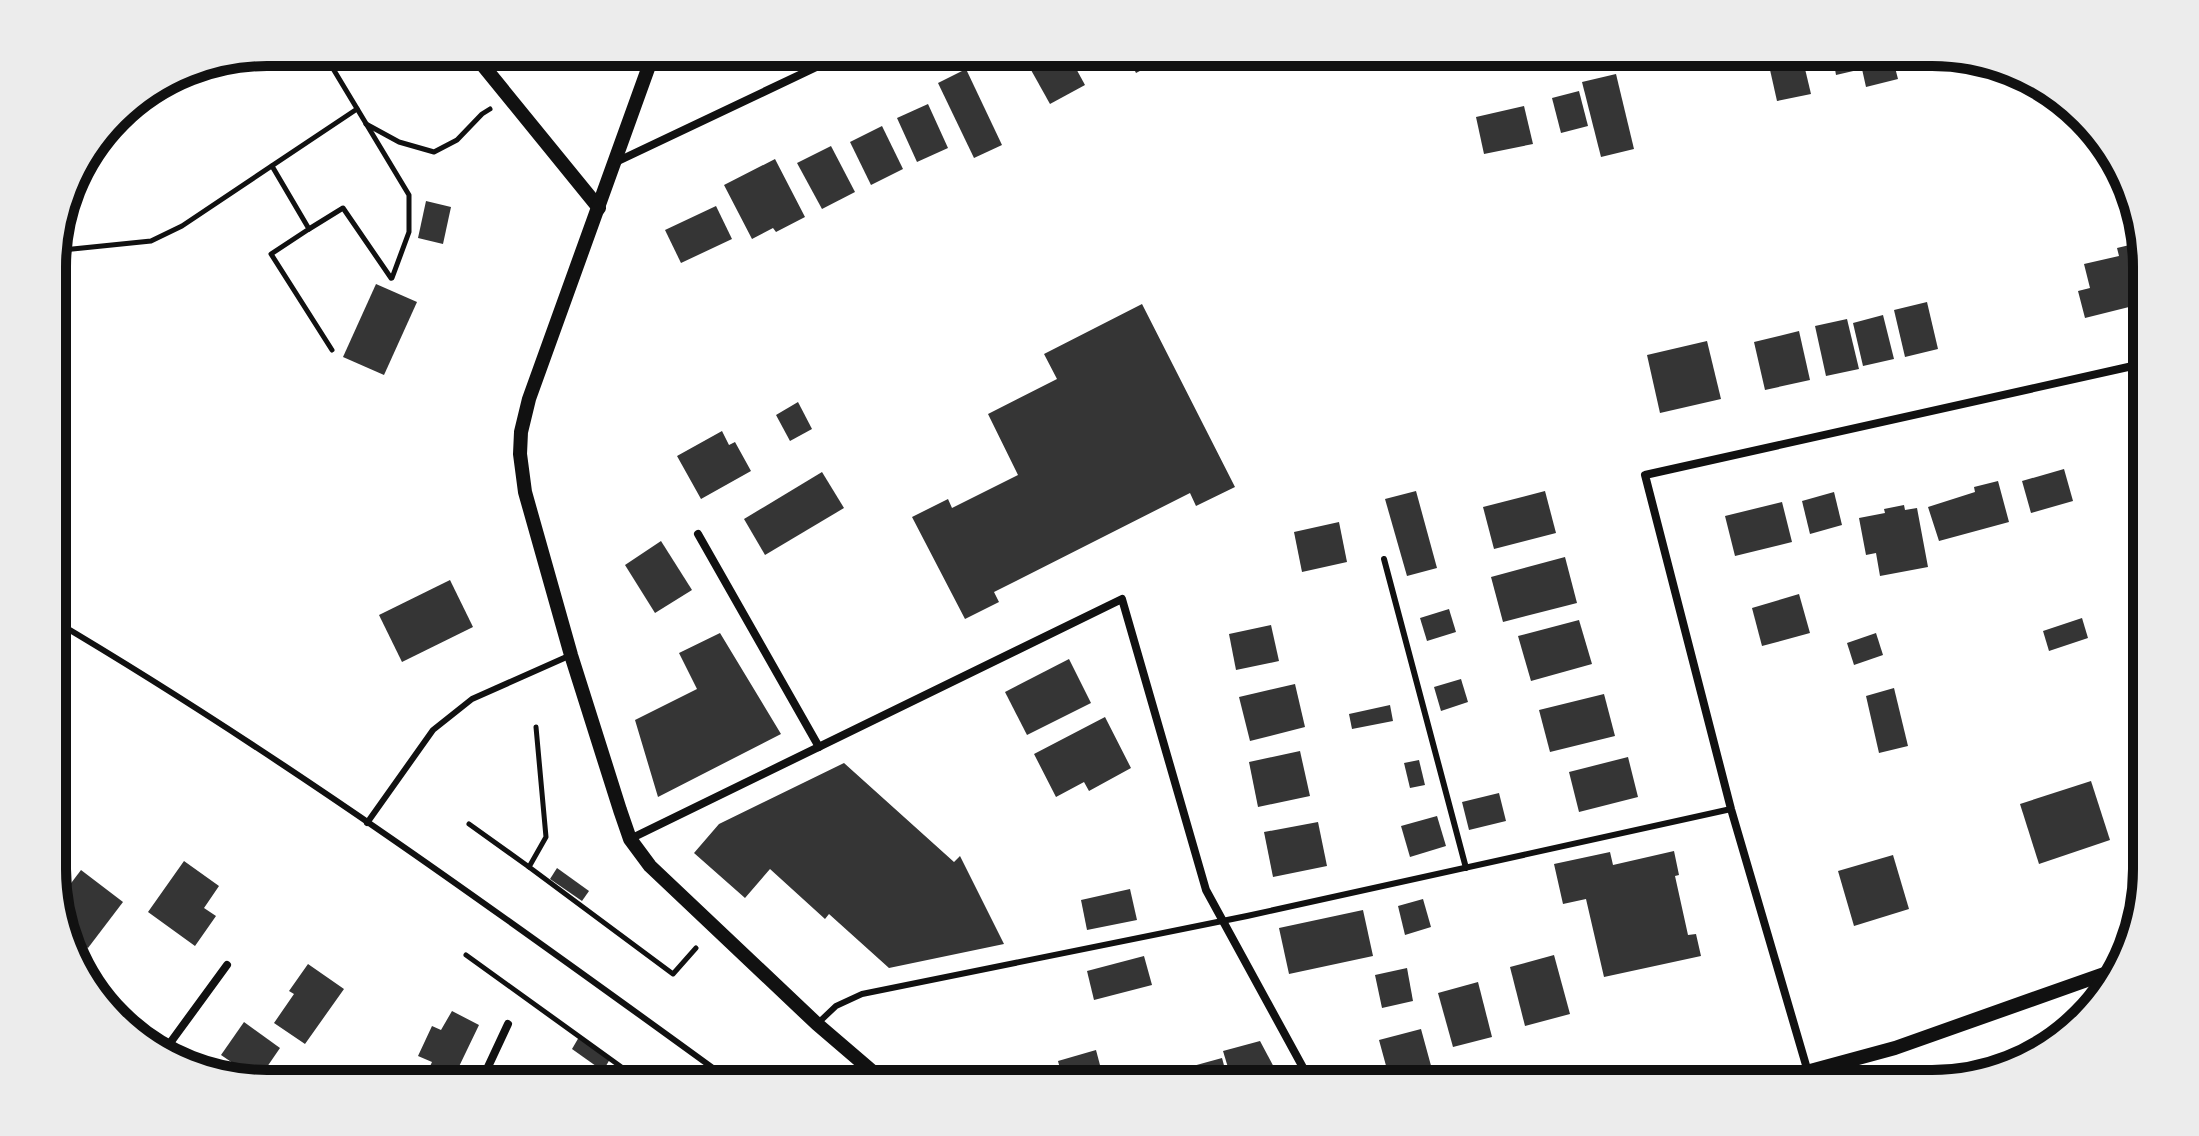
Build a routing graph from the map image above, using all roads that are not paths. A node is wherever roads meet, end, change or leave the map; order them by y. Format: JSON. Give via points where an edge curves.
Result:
{"nodes":[{"id":1,"x":483,"y":66,"type":"edge"},
{"id":2,"x":649,"y":66,"type":"edge"},
{"id":3,"x":818,"y":66,"type":"edge"},
{"id":4,"x":616,"y":162,"type":"junction"},
{"id":5,"x":599,"y":208,"type":"junction"},
{"id":6,"x":2133,"y":366,"type":"edge"},
{"id":7,"x":698,"y":534,"type":"dead end"},
{"id":8,"x":1384,"y":559,"type":"dead end"},
{"id":9,"x":66,"y":628,"type":"edge"},
{"id":10,"x":571,"y":655,"type":"junction"},
{"id":11,"x":819,"y":747,"type":"junction"},
{"id":12,"x":1731,"y":809,"type":"junction"},
{"id":13,"x":367,"y":823,"type":"junction"},
{"id":14,"x":630,"y":839,"type":"junction"},
{"id":15,"x":1466,"y":868,"type":"junction"},
{"id":16,"x":1221,"y":922,"type":"junction"},
{"id":17,"x":227,"y":965,"type":"dead end"},
{"id":18,"x":2101,"y":977,"type":"edge"},
{"id":19,"x":508,"y":1024,"type":"dead end"},
{"id":20,"x":817,"y":1024,"type":"junction"},
{"id":21,"x":169,"y":1044,"type":"edge"},
{"id":22,"x":487,"y":1070,"type":"edge"},
{"id":23,"x":715,"y":1070,"type":"edge"},
{"id":24,"x":871,"y":1070,"type":"edge"},
{"id":25,"x":1304,"y":1070,"type":"edge"},
{"id":26,"x":1807,"y":1070,"type":"edge"},
{"id":27,"x":1815,"y":1070,"type":"edge"}],
"edges":[{"from":1,"to":5,"type":"street"},
{"from":2,"to":4,"type":"street"},
{"from":3,"to":4,"type":"street"},
{"from":4,"to":5,"type":"street"},
{"from":5,"to":10,"type":"street","via":[[521,432],[525,492]]},
{"from":6,"to":12,"type":"street","via":[[1645,475]]},
{"from":7,"to":11,"type":"street"},
{"from":8,"to":15,"type":"lane"},
{"from":9,"to":13,"type":"lane","via":[[147,675]]},
{"from":10,"to":13,"type":"lane","via":[[472,699],[433,730]]},
{"from":10,"to":14,"type":"street"},
{"from":11,"to":14,"type":"street"},
{"from":11,"to":16,"type":"street","via":[[1122,599],[1206,890]]},
{"from":12,"to":15,"type":"lane"},
{"from":12,"to":26,"type":"street"},
{"from":13,"to":23,"type":"lane"},
{"from":14,"to":20,"type":"street","via":[[650,866]]},
{"from":15,"to":16,"type":"lane"},
{"from":16,"to":20,"type":"lane","via":[[862,994],[836,1006]]},
{"from":16,"to":25,"type":"street"},
{"from":17,"to":21,"type":"street"},
{"from":18,"to":27,"type":"street"},
{"from":19,"to":22,"type":"street"},
{"from":20,"to":24,"type":"street"}]}
